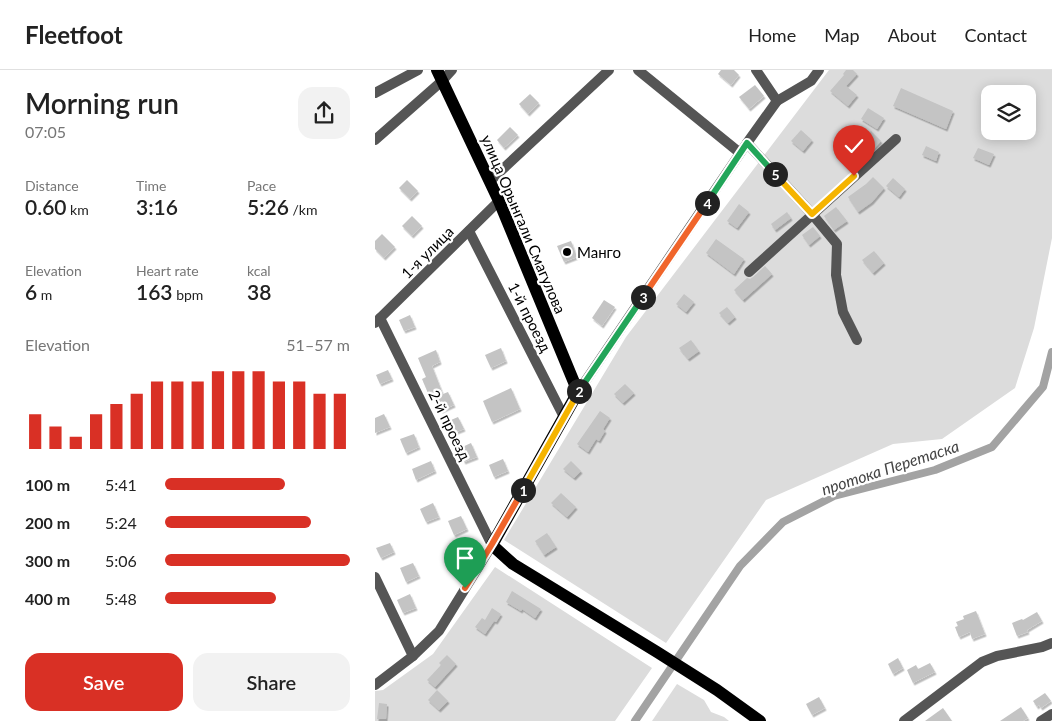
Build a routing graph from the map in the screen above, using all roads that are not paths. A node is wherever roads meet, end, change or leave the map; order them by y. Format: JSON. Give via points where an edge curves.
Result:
{"nodes":[{"id":1,"x":418,"y":70,"type":"edge"},
{"id":2,"x":452,"y":70,"type":"edge"},
{"id":3,"x":609,"y":70,"type":"edge"},
{"id":4,"x":638,"y":70,"type":"edge"},
{"id":5,"x":756,"y":70,"type":"edge"},
{"id":6,"x":819,"y":70,"type":"edge"},
{"id":7,"x":439,"y":75,"type":"edge"},
{"id":8,"x":375,"y":93,"type":"edge"},
{"id":9,"x":777,"y":101,"type":"junction"},
{"id":10,"x":896,"y":139,"type":"dead end"},
{"id":11,"x":375,"y":140,"type":"edge"},
{"id":12,"x":747,"y":143,"type":"junction"},
{"id":13,"x":740,"y":153,"type":"junction"},
{"id":14,"x":490,"y":181,"type":"junction"},
{"id":15,"x":499,"y":201,"type":"junction"},
{"id":16,"x":812,"y":214,"type":"junction"},
{"id":17,"x":469,"y":231,"type":"junction"},
{"id":18,"x":749,"y":272,"type":"dead end"},
{"id":19,"x":378,"y":321,"type":"edge"},
{"id":20,"x":857,"y":340,"type":"dead end"},
{"id":21,"x":578,"y":392,"type":"junction"},
{"id":22,"x":564,"y":417,"type":"junction"},
{"id":23,"x":492,"y":544,"type":"junction"},
{"id":24,"x":375,"y":577,"type":"edge"},
{"id":25,"x":1052,"y":643,"type":"edge"},
{"id":26,"x":413,"y":656,"type":"junction"},
{"id":27,"x":375,"y":685,"type":"edge"},
{"id":28,"x":1052,"y":714,"type":"edge"},
{"id":29,"x":760,"y":721,"type":"edge"},
{"id":30,"x":904,"y":721,"type":"edge"},
{"id":31,"x":1041,"y":721,"type":"edge"}],
"edges":[{"from":1,"to":8,"type":"street"},
{"from":2,"to":7,"type":"street"},
{"from":3,"to":14,"type":"street"},
{"from":4,"to":13,"type":"street"},
{"from":5,"to":9,"type":"street"},
{"from":6,"to":9,"type":"street","via":[[811,80]]},
{"from":7,"to":11,"type":"street"},
{"from":7,"to":14,"type":"main road","name":"улица Орынгали Смагулова"},
{"from":9,"to":12,"type":"street"},
{"from":10,"to":16,"type":"street"},
{"from":12,"to":13,"type":"street"},
{"from":12,"to":16,"type":"street"},
{"from":13,"to":21,"type":"street"},
{"from":14,"to":15,"type":"main road","name":"улица Орынгали Смагулова"},
{"from":15,"to":17,"type":"street","name":"1-я улица"},
{"from":15,"to":21,"type":"main road","name":"улица Орынгали Смагулова"},
{"from":16,"to":18,"type":"street"},
{"from":16,"to":20,"type":"street","via":[[837,244],[836,274],[843,312]]},
{"from":17,"to":19,"type":"street","name":"1-я улица"},
{"from":17,"to":22,"type":"street","name":"1-й проезд"},
{"from":19,"to":23,"type":"street","name":"2-й проезд"},
{"from":21,"to":22,"type":"main road"},
{"from":22,"to":23,"type":"main road"},
{"from":23,"to":26,"type":"street","via":[[439,631]]},
{"from":23,"to":29,"type":"main road","via":[[513,564],[717,690]]},
{"from":24,"to":26,"type":"street"},
{"from":25,"to":30,"type":"street","via":[[981,662]]},
{"from":26,"to":27,"type":"street"},
{"from":28,"to":31,"type":"street"}]}
